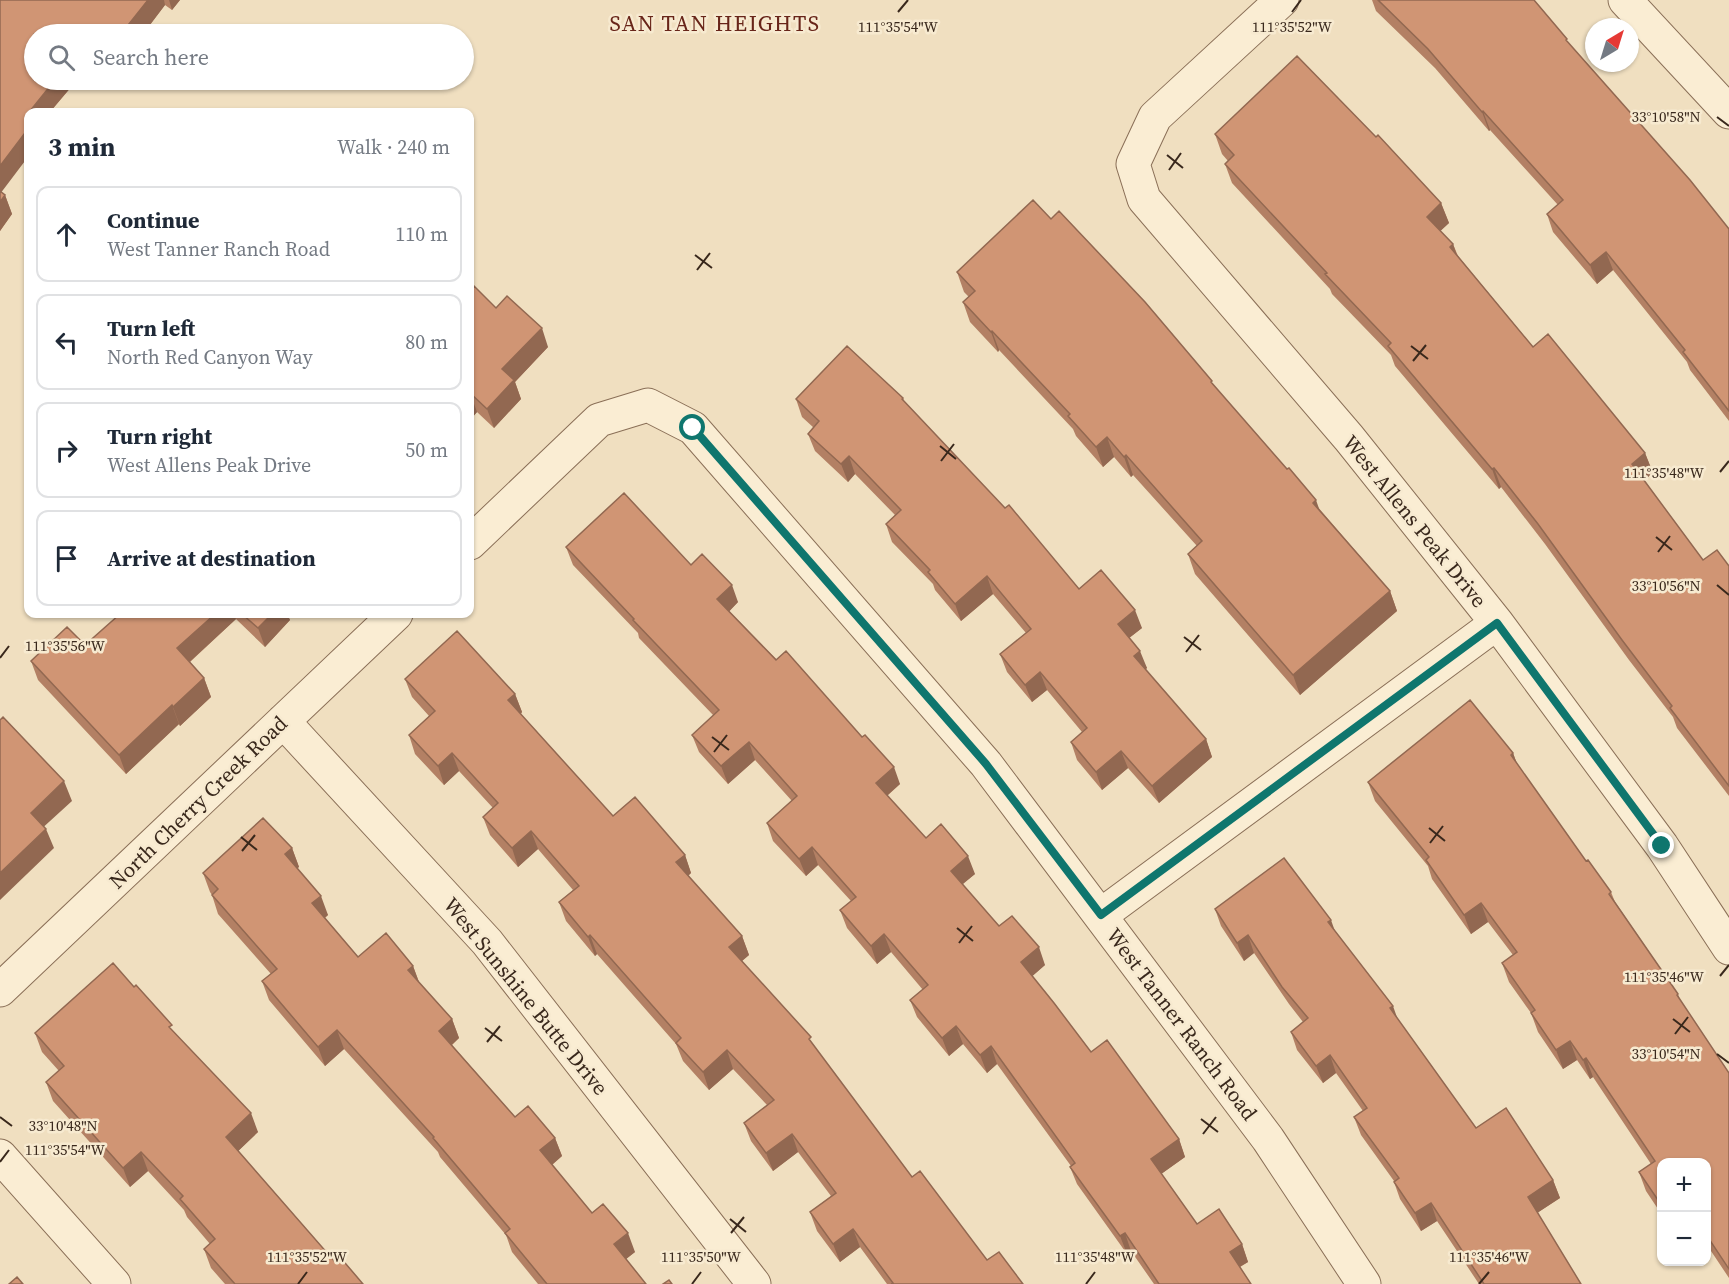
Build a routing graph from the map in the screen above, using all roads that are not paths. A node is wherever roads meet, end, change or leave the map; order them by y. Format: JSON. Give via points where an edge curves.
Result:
{"nodes":[{"id":1,"x":1282,"y":0,"type":"edge"},
{"id":2,"x":1625,"y":0,"type":"edge"},
{"id":3,"x":1729,"y":112,"type":"edge"},
{"id":4,"x":474,"y":539,"type":"edge"},
{"id":5,"x":392,"y":618,"type":"edge"},
{"id":6,"x":1497,"y":623,"type":"junction"},
{"id":7,"x":283,"y":721,"type":"junction"},
{"id":8,"x":1101,"y":915,"type":"junction"},
{"id":9,"x":1729,"y":948,"type":"edge"},
{"id":10,"x":0,"y":990,"type":"edge"},
{"id":11,"x":0,"y":1156,"type":"edge"},
{"id":12,"x":114,"y":1284,"type":"edge"},
{"id":13,"x":754,"y":1284,"type":"edge"},
{"id":14,"x":1364,"y":1284,"type":"edge"}],
"edges":[{"from":1,"to":6,"type":"street","name":"West Allens Peak Drive","via":[[1155,117],[1133,164],[1144,199],[1348,438]]},
{"from":2,"to":3,"type":"street"},
{"from":4,"to":8,"type":"street","name":"West Tanner Ranch Road","via":[[599,420],[648,405],[693,428],[986,764]]},
{"from":5,"to":7,"type":"street","name":"North Cherry Creek Road"},
{"from":6,"to":8,"type":"street"},
{"from":6,"to":9,"type":"street","name":"West Allens Peak Drive","via":[[1662,846]]},
{"from":7,"to":10,"type":"street","name":"North Cherry Creek Road"},
{"from":7,"to":13,"type":"street","name":"West Sunshine Butte Drive","via":[[487,942]]},
{"from":8,"to":14,"type":"street","name":"West Tanner Ranch Road","via":[[1268,1139]]},
{"from":11,"to":12,"type":"street"}]}
